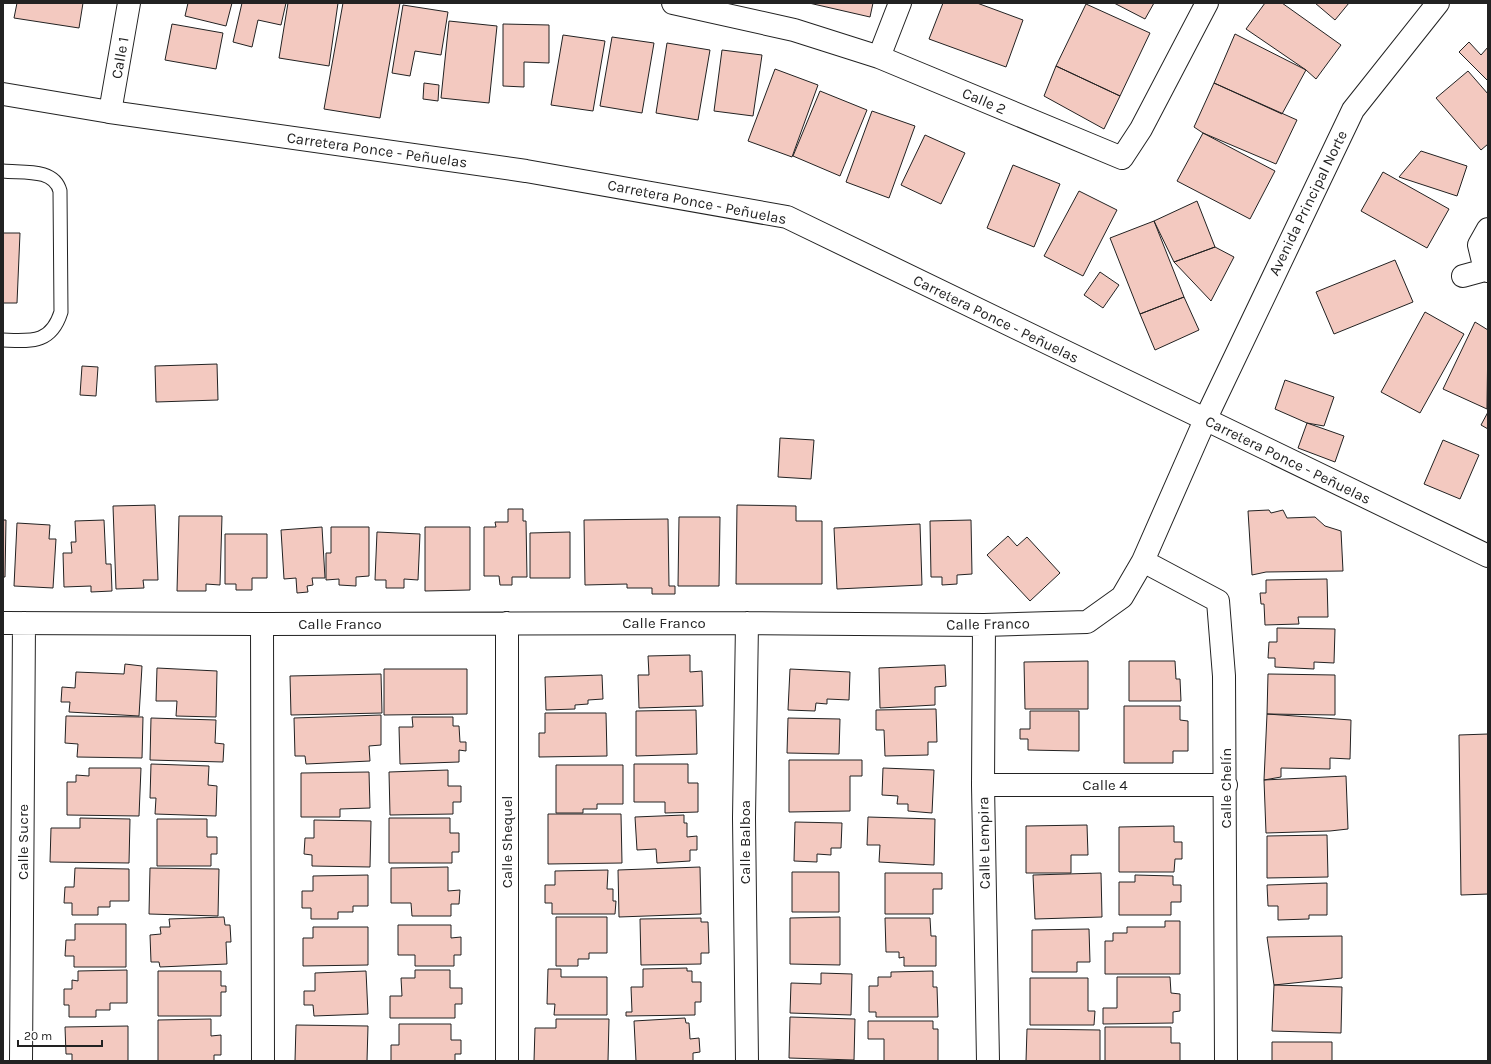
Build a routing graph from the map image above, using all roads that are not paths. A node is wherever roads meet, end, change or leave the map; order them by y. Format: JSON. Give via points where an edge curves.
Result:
{"nodes":[{"id":1,"x":129,"y":3,"type":"edge"},
{"id":2,"x":673,"y":3,"type":"edge"},
{"id":3,"x":900,"y":3,"type":"edge"},
{"id":4,"x":1207,"y":3,"type":"edge"},
{"id":5,"x":1438,"y":3,"type":"edge"},
{"id":6,"x":879,"y":57,"type":"junction"},
{"id":7,"x":3,"y":94,"type":"edge"},
{"id":8,"x":110,"y":112,"type":"junction"},
{"id":9,"x":3,"y":171,"type":"edge"},
{"id":10,"x":1488,"y":229,"type":"edge"},
{"id":11,"x":1486,"y":271,"type":"edge"},
{"id":12,"x":1463,"y":276,"type":"dead end"},
{"id":13,"x":3,"y":340,"type":"edge"},
{"id":14,"x":1205,"y":420,"type":"junction"},
{"id":15,"x":1488,"y":556,"type":"edge"},
{"id":16,"x":1143,"y":561,"type":"junction"},
{"id":17,"x":14,"y":623,"type":"edge"},
{"id":18,"x":507,"y":623,"type":"junction"},
{"id":19,"x":747,"y":623,"type":"junction"},
{"id":20,"x":262,"y":624,"type":"junction"},
{"id":21,"x":984,"y":625,"type":"junction"},
{"id":22,"x":983,"y":785,"type":"junction"},
{"id":23,"x":1226,"y":785,"type":"junction"},
{"id":24,"x":21,"y":1061,"type":"edge"},
{"id":25,"x":263,"y":1061,"type":"edge"},
{"id":26,"x":507,"y":1061,"type":"edge"},
{"id":27,"x":746,"y":1061,"type":"edge"},
{"id":28,"x":988,"y":1061,"type":"edge"},
{"id":29,"x":1226,"y":1061,"type":"edge"}],
"edges":[{"from":1,"to":8,"type":"street","name":"Calle 1"},
{"from":2,"to":6,"type":"street","name":"Calle 2","via":[[794,30]]},
{"from":3,"to":6,"type":"street"},
{"from":4,"to":6,"type":"street","name":"Calle 2","via":[[1122,166]]},
{"from":5,"to":14,"type":"street","name":"Avenida Principal Norte","via":[[1353,110]]},
{"from":7,"to":8,"type":"street","name":"Carretera Ponce - Peñuelas"},
{"from":8,"to":14,"type":"street","name":"Carretera Ponce - Peñuelas","via":[[526,171],[787,217]]},
{"from":9,"to":13,"type":"lane","via":[[43,174],[59,185],[61,312],[52,331],[44,337],[34,340]]},
{"from":10,"to":11,"type":"street","via":[[1479,245]]},
{"from":11,"to":12,"type":"street"},
{"from":14,"to":15,"type":"street","name":"Carretera Ponce - Peñuelas"},
{"from":14,"to":16,"type":"street","name":"Calle Franco"},
{"from":16,"to":21,"type":"street","name":"Calle Franco","via":[[1122,598],[1087,622]]},
{"from":16,"to":23,"type":"street","name":"Calle Chelín","via":[[1218,601],[1224,676]]},
{"from":17,"to":20,"type":"street","name":"Calle Franco"},
{"from":17,"to":24,"type":"street","name":"Calle Sucre"},
{"from":18,"to":19,"type":"street","name":"Calle Franco"},
{"from":18,"to":20,"type":"street","name":"Calle Franco"},
{"from":18,"to":26,"type":"street","name":"Calle Shequel"},
{"from":19,"to":21,"type":"street","name":"Calle Franco"},
{"from":19,"to":27,"type":"street","name":"Calle Balboa","via":[[744,818]]},
{"from":20,"to":25,"type":"street"},
{"from":21,"to":22,"type":"street","name":"Calle Lempira"},
{"from":22,"to":23,"type":"street","name":"Calle 4"},
{"from":22,"to":28,"type":"street","name":"Calle Lempira"},
{"from":23,"to":29,"type":"street","name":"Calle Chelín"}]}
